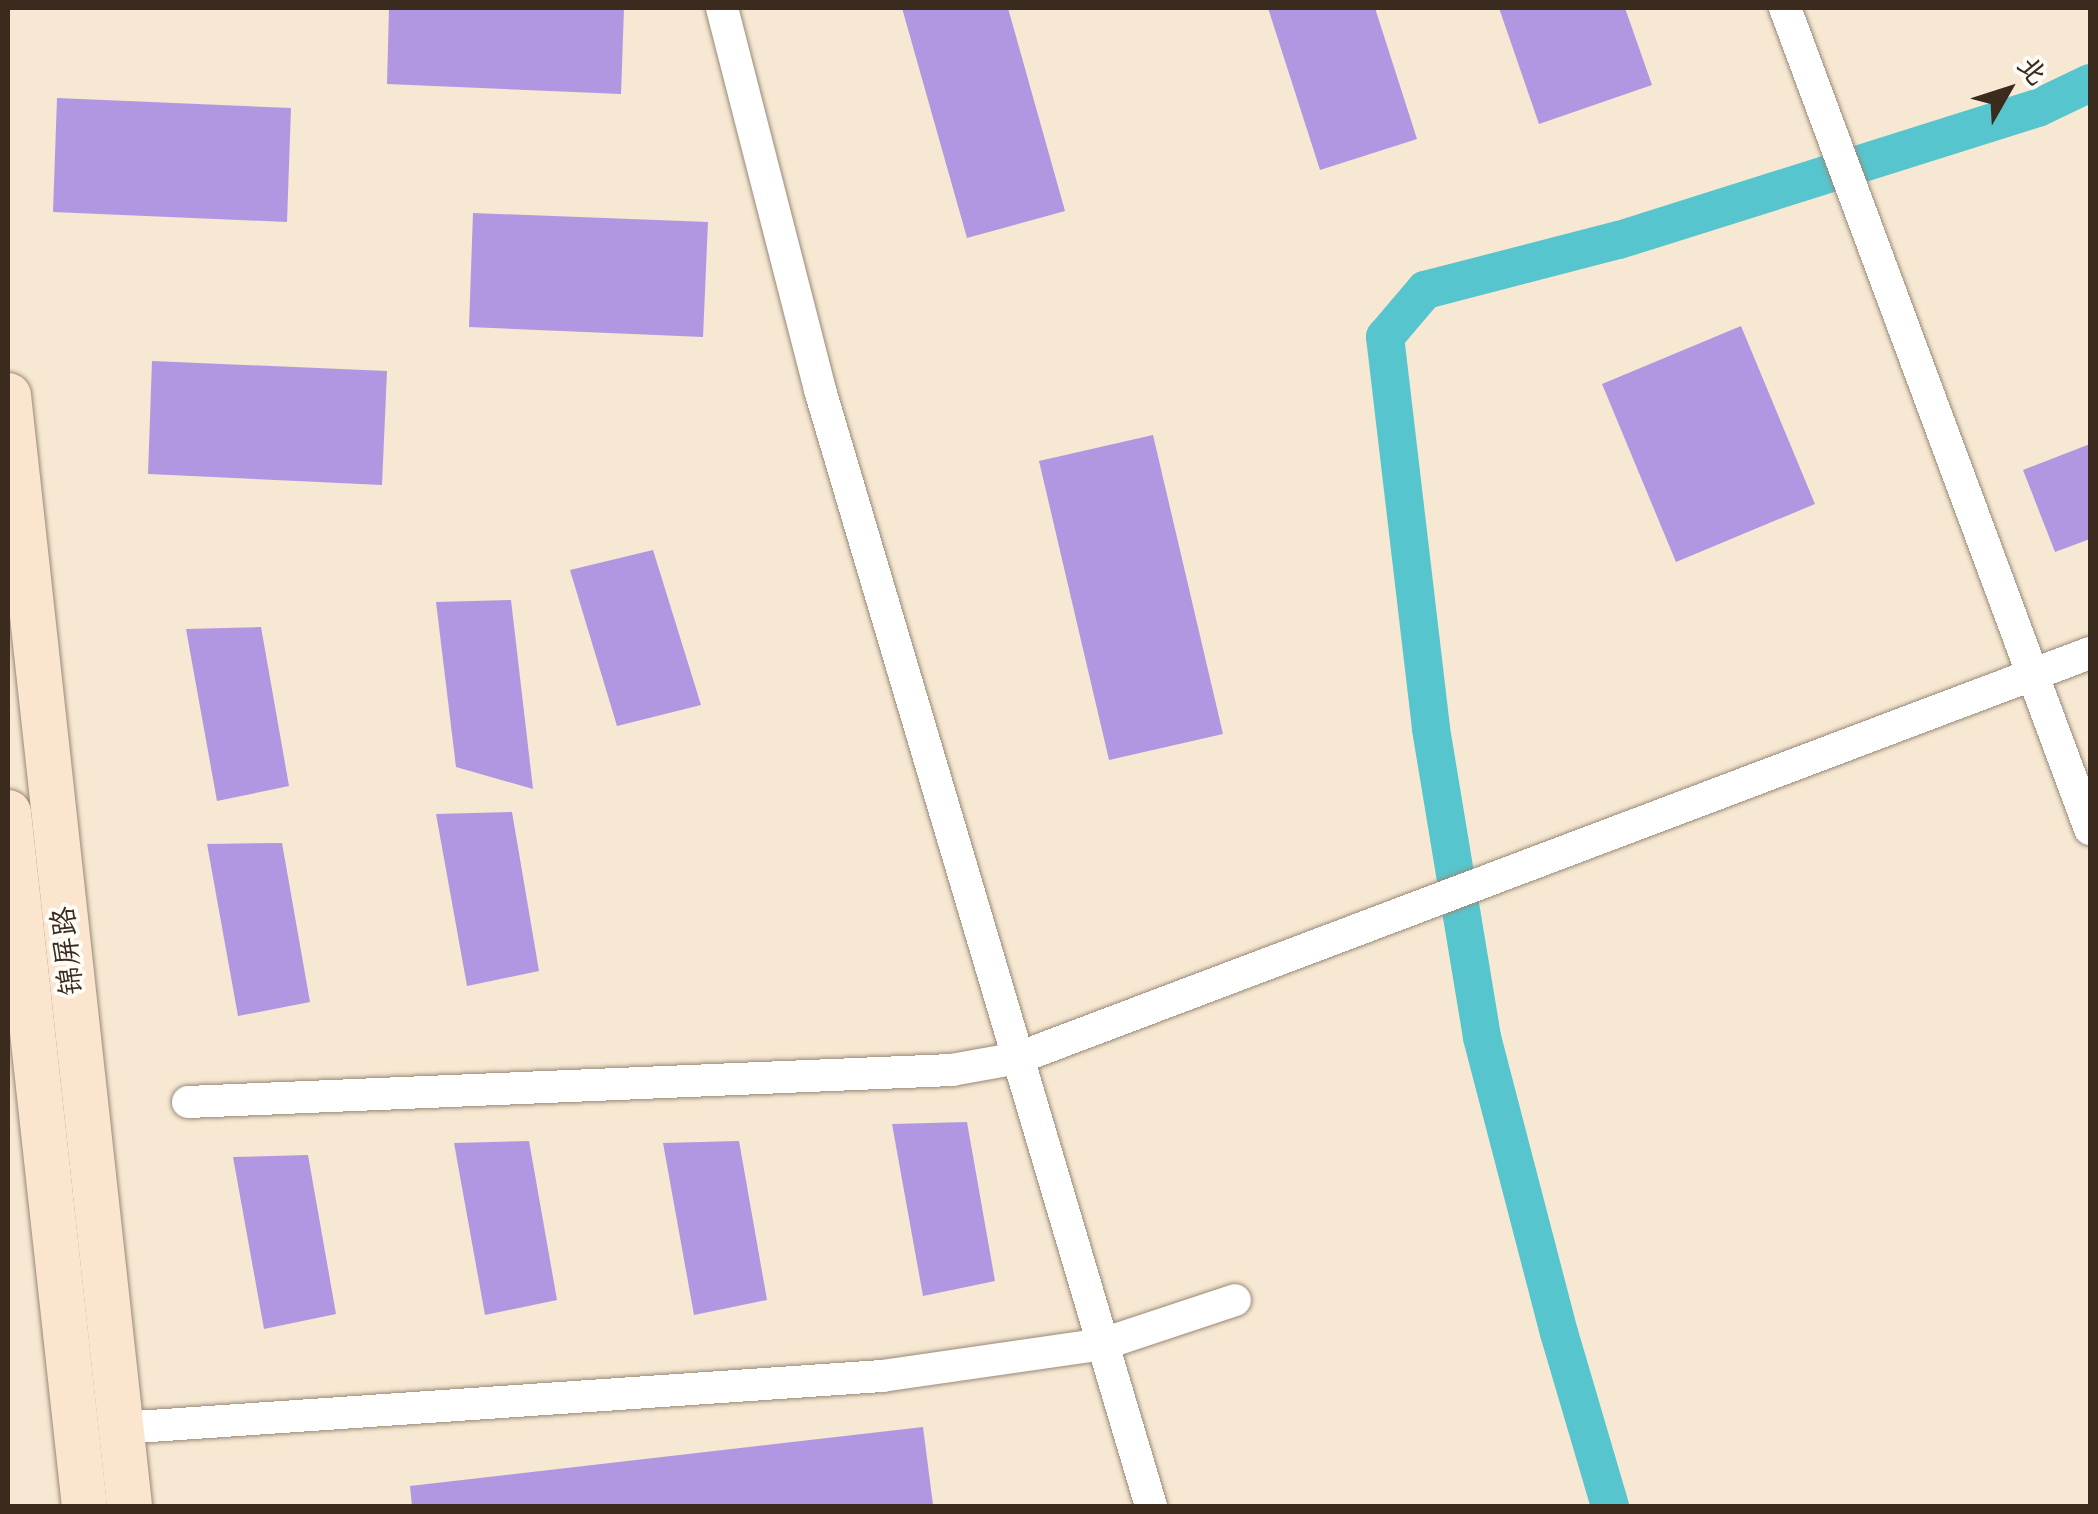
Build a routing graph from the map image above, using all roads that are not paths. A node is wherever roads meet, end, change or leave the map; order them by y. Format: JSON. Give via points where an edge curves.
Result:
{"nodes":[{"id":1,"x":722,"y":8,"type":"edge"},
{"id":2,"x":1785,"y":8,"type":"edge"},
{"id":3,"x":8,"y":395,"type":"edge"},
{"id":4,"x":2090,"y":654,"type":"edge"},
{"id":5,"x":2034,"y":676,"type":"junction"},
{"id":6,"x":8,"y":812,"type":"edge"},
{"id":7,"x":2090,"y":829,"type":"edge"},
{"id":8,"x":20,"y":1041,"type":"edge"},
{"id":9,"x":1018,"y":1058,"type":"junction"},
{"id":10,"x":188,"y":1102,"type":"dead end"},
{"id":11,"x":1236,"y":1300,"type":"dead end"},
{"id":12,"x":1103,"y":1344,"type":"junction"},
{"id":13,"x":120,"y":1428,"type":"junction"},
{"id":14,"x":84,"y":1506,"type":"edge"},
{"id":15,"x":129,"y":1506,"type":"edge"},
{"id":16,"x":1151,"y":1506,"type":"edge"}],
"edges":[{"from":1,"to":9,"type":"street","via":[[820,390]]},
{"from":2,"to":5,"type":"street"},
{"from":3,"to":13,"type":"street","name":"锦屏路"},
{"from":4,"to":5,"type":"street"},
{"from":5,"to":7,"type":"street"},
{"from":5,"to":9,"type":"street"},
{"from":6,"to":8,"type":"street","name":"锦屏路"},
{"from":8,"to":14,"type":"street","name":"锦屏路"},
{"from":9,"to":10,"type":"street","via":[[952,1070]]},
{"from":9,"to":12,"type":"street"},
{"from":11,"to":12,"type":"street"},
{"from":12,"to":13,"type":"street","via":[[882,1376]]},
{"from":12,"to":16,"type":"street"},
{"from":13,"to":15,"type":"street","name":"锦屏路"}]}
